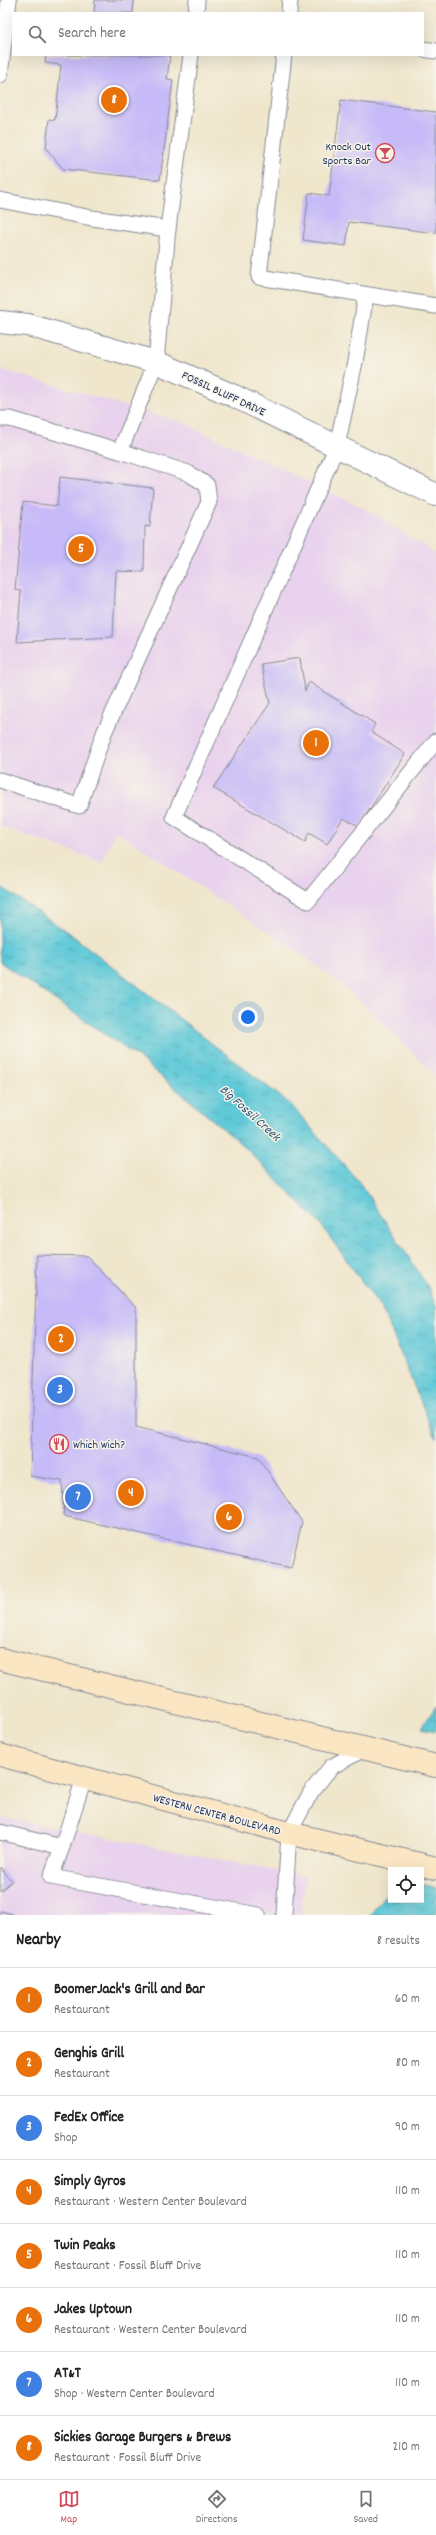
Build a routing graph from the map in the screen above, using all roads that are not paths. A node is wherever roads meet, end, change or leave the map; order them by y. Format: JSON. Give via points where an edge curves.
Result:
{"nodes":[{"id":1,"x":9,"y":0,"type":"edge"},
{"id":2,"x":197,"y":0,"type":"edge"},
{"id":3,"x":290,"y":0,"type":"edge"},
{"id":4,"x":196,"y":12,"type":"edge"},
{"id":5,"x":288,"y":12,"type":"edge"},
{"id":6,"x":424,"y":49,"type":"edge"},
{"id":7,"x":436,"y":51,"type":"edge"},
{"id":8,"x":191,"y":56,"type":"edge"},
{"id":9,"x":284,"y":56,"type":"edge"},
{"id":10,"x":0,"y":75,"type":"edge"},
{"id":11,"x":0,"y":200,"type":"edge"},
{"id":12,"x":168,"y":229,"type":"junction"},
{"id":13,"x":366,"y":295,"type":"junction"},
{"id":14,"x":436,"y":306,"type":"edge"},
{"id":15,"x":0,"y":322,"type":"edge"},
{"id":16,"x":156,"y":362,"type":"junction"},
{"id":17,"x":0,"y":419,"type":"edge"},
{"id":18,"x":337,"y":446,"type":"junction"},
{"id":19,"x":120,"y":451,"type":"junction"},
{"id":20,"x":436,"y":495,"type":"edge"},
{"id":21,"x":436,"y":741,"type":"edge"},
{"id":22,"x":0,"y":780,"type":"edge"},
{"id":23,"x":0,"y":1659,"type":"edge"},
{"id":24,"x":372,"y":1752,"type":"junction"},
{"id":25,"x":0,"y":1755,"type":"edge"},
{"id":26,"x":436,"y":1766,"type":"edge"},
{"id":27,"x":84,"y":1778,"type":"junction"},
{"id":28,"x":0,"y":1832,"type":"edge"},
{"id":29,"x":289,"y":1833,"type":"junction"},
{"id":30,"x":62,"y":1847,"type":"junction"},
{"id":31,"x":436,"y":1868,"type":"edge"},
{"id":32,"x":258,"y":1915,"type":"edge"},
{"id":33,"x":284,"y":1915,"type":"edge"}],
"edges":[{"from":1,"to":10,"type":"lane"},
{"from":2,"to":4,"type":"lane"},
{"from":3,"to":5,"type":"lane"},
{"from":6,"to":7,"type":"lane"},
{"from":8,"to":12,"type":"lane"},
{"from":9,"to":13,"type":"lane","via":[[258,277]]},
{"from":11,"to":12,"type":"lane","via":[[92,218]]},
{"from":12,"to":16,"type":"lane"},
{"from":13,"to":14,"type":"lane"},
{"from":13,"to":18,"type":"lane"},
{"from":15,"to":16,"type":"street","name":"FOSSIL BLUFF DRIVE","via":[[28,325]]},
{"from":16,"to":18,"type":"street","name":"FOSSIL BLUFF DRIVE"},
{"from":16,"to":19,"type":"lane"},
{"from":17,"to":19,"type":"lane","via":[[10,419]]},
{"from":18,"to":20,"type":"street","name":"FOSSIL BLUFF DRIVE"},
{"from":18,"to":21,"type":"lane","via":[[174,816],[308,901]]},
{"from":19,"to":22,"type":"lane","via":[[188,473],[207,485],[209,502],[104,733],[79,806]]},
{"from":23,"to":24,"type":"main road"},
{"from":24,"to":26,"type":"main road"},
{"from":24,"to":29,"type":"lane","via":[[331,1768],[311,1792]]},
{"from":25,"to":27,"type":"main road","name":"WESTERN CENTER BOULEVARD"},
{"from":27,"to":29,"type":"main road","name":"WESTERN CENTER BOULEVARD"},
{"from":27,"to":30,"type":"lane"},
{"from":28,"to":30,"type":"lane"},
{"from":29,"to":31,"type":"main road","name":"WESTERN CENTER BOULEVARD"},
{"from":29,"to":33,"type":"lane"},
{"from":30,"to":32,"type":"lane","via":[[51,1877]]}]}
